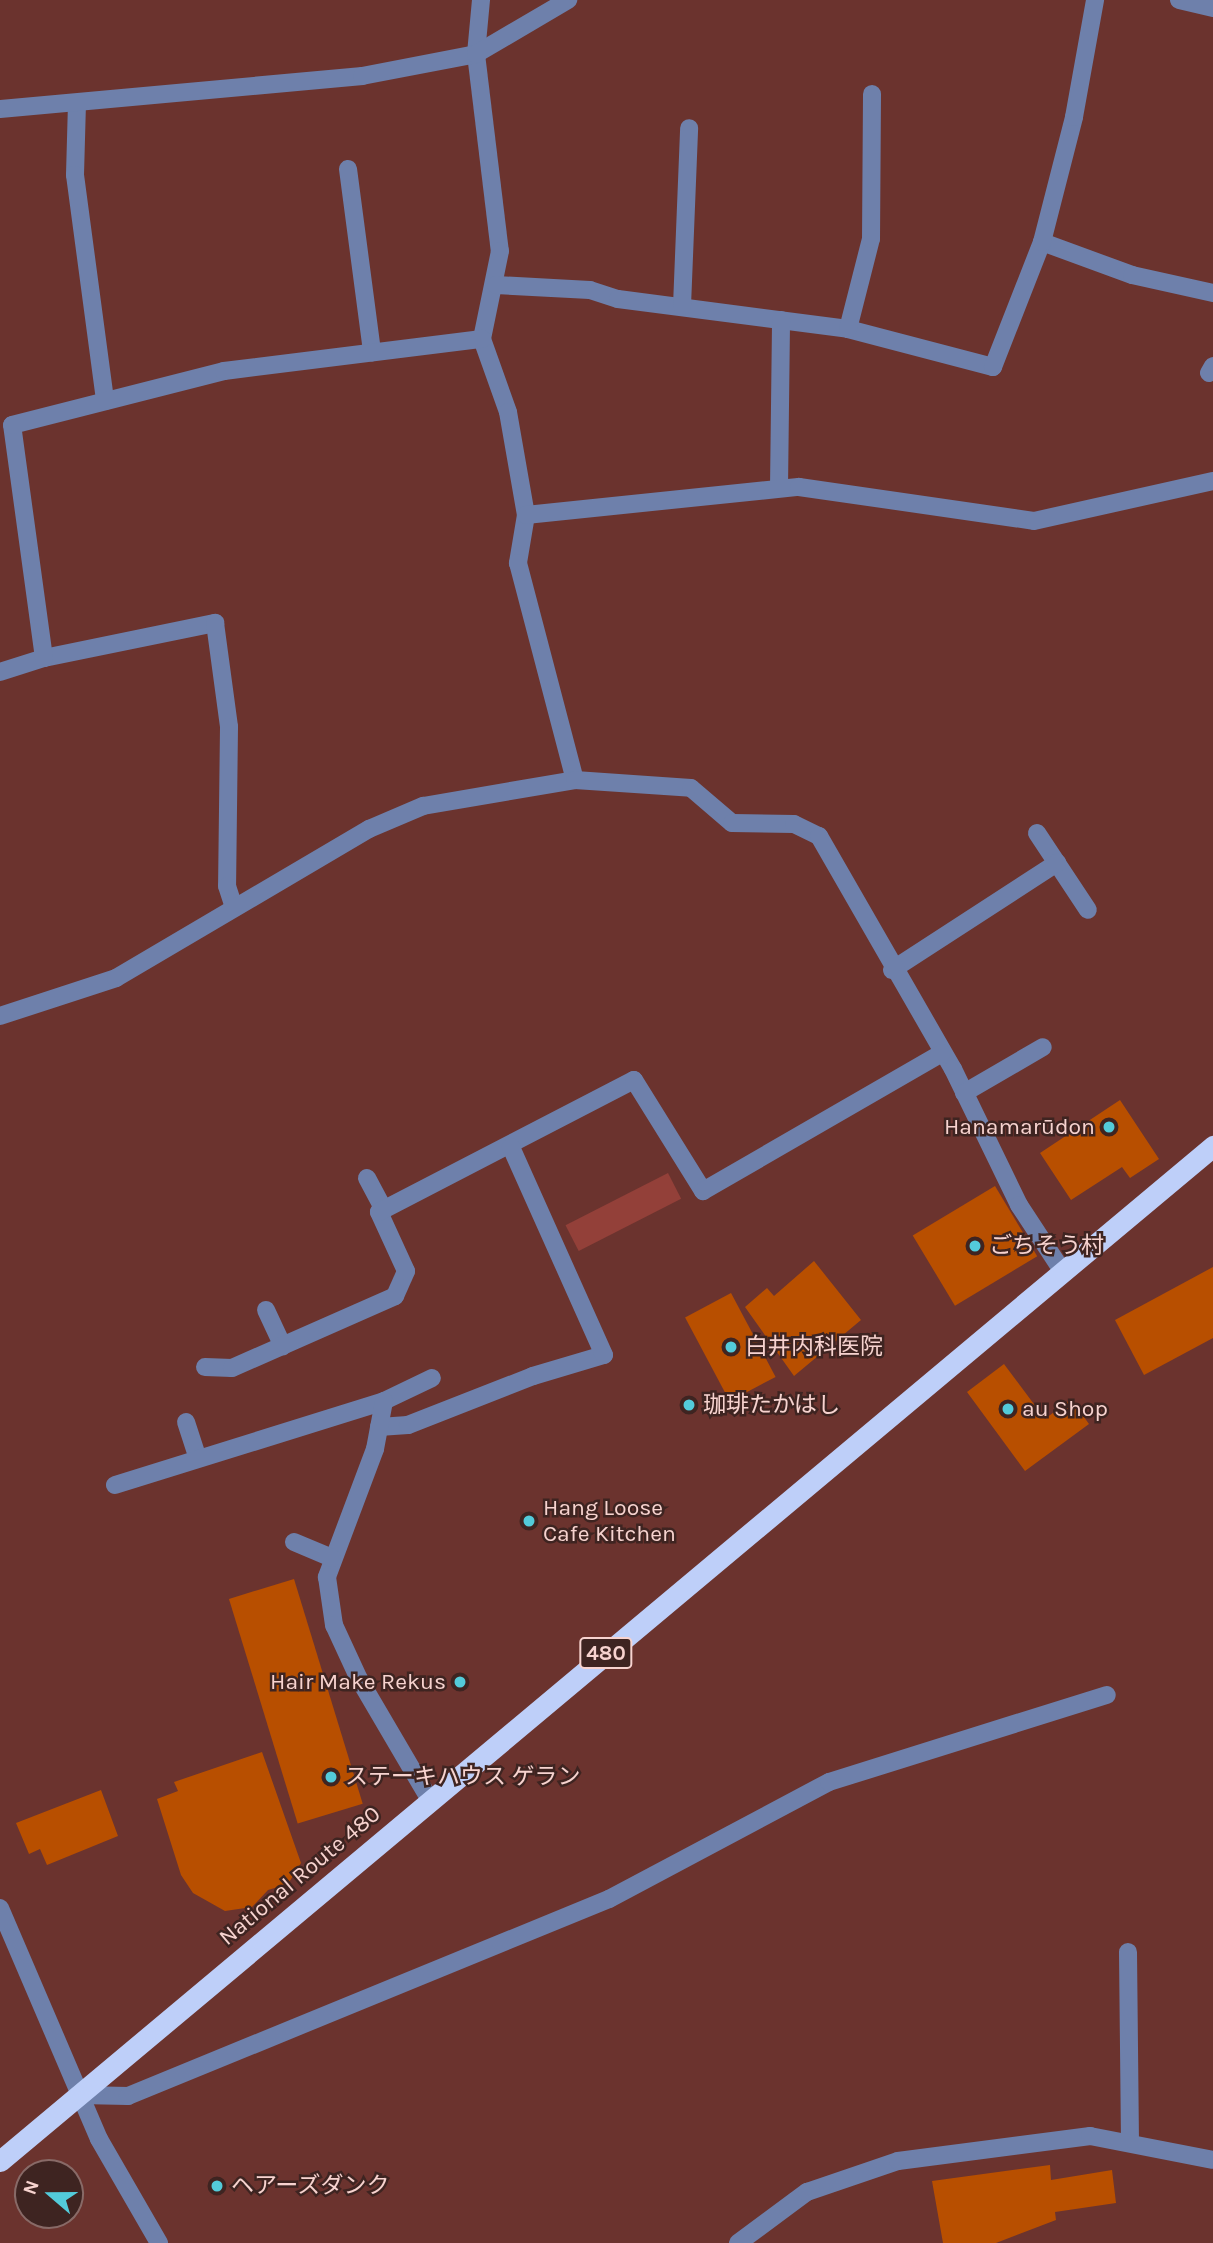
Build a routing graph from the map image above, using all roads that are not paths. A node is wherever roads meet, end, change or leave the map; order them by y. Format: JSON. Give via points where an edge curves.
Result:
{"nodes":[{"id":1,"x":481,"y":0,"type":"edge"},
{"id":2,"x":568,"y":0,"type":"edge"},
{"id":3,"x":1095,"y":0,"type":"edge"},
{"id":4,"x":1179,"y":0,"type":"edge"},
{"id":5,"x":1213,"y":8,"type":"edge"},
{"id":6,"x":476,"y":54,"type":"junction"},
{"id":7,"x":872,"y":94,"type":"dead end"},
{"id":8,"x":77,"y":103,"type":"junction"},
{"id":9,"x":0,"y":109,"type":"edge"},
{"id":10,"x":690,"y":128,"type":"dead end"},
{"id":11,"x":348,"y":169,"type":"dead end"},
{"id":12,"x":1042,"y":242,"type":"junction"},
{"id":13,"x":496,"y":285,"type":"junction"},
{"id":14,"x":1213,"y":293,"type":"edge"},
{"id":15,"x":682,"y":306,"type":"junction"},
{"id":16,"x":781,"y":320,"type":"junction"},
{"id":17,"x":848,"y":329,"type":"junction"},
{"id":18,"x":482,"y":339,"type":"junction"},
{"id":19,"x":372,"y":352,"type":"junction"},
{"id":20,"x":105,"y":401,"type":"junction"},
{"id":21,"x":7,"y":445,"type":"edge"},
{"id":22,"x":1213,"y":481,"type":"edge"},
{"id":23,"x":779,"y":488,"type":"junction"},
{"id":24,"x":526,"y":514,"type":"junction"},
{"id":25,"x":44,"y":658,"type":"junction"},
{"id":26,"x":0,"y":672,"type":"edge"},
{"id":27,"x":575,"y":779,"type":"junction"},
{"id":28,"x":1037,"y":833,"type":"dead end"},
{"id":29,"x":1057,"y":863,"type":"junction"},
{"id":30,"x":233,"y":905,"type":"junction"},
{"id":31,"x":1088,"y":910,"type":"dead end"},
{"id":32,"x":891,"y":970,"type":"junction"},
{"id":33,"x":0,"y":1016,"type":"edge"},
{"id":34,"x":1043,"y":1047,"type":"dead end"},
{"id":35,"x":942,"y":1053,"type":"junction"},
{"id":36,"x":964,"y":1093,"type":"junction"},
{"id":37,"x":1213,"y":1146,"type":"edge"},
{"id":38,"x":511,"y":1147,"type":"junction"},
{"id":39,"x":367,"y":1178,"type":"dead end"},
{"id":40,"x":384,"y":1210,"type":"junction"},
{"id":41,"x":1063,"y":1272,"type":"junction"},
{"id":42,"x":266,"y":1310,"type":"dead end"},
{"id":43,"x":283,"y":1346,"type":"junction"},
{"id":44,"x":205,"y":1367,"type":"dead end"},
{"id":45,"x":432,"y":1378,"type":"dead end"},
{"id":46,"x":384,"y":1401,"type":"junction"},
{"id":47,"x":186,"y":1422,"type":"dead end"},
{"id":48,"x":379,"y":1427,"type":"junction"},
{"id":49,"x":197,"y":1455,"type":"junction"},
{"id":50,"x":115,"y":1485,"type":"dead end"},
{"id":51,"x":294,"y":1542,"type":"dead end"},
{"id":52,"x":332,"y":1558,"type":"junction"},
{"id":53,"x":1107,"y":1695,"type":"dead end"},
{"id":54,"x":430,"y":1800,"type":"junction"},
{"id":55,"x":0,"y":1908,"type":"edge"},
{"id":56,"x":1128,"y":1952,"type":"dead end"},
{"id":57,"x":80,"y":2095,"type":"junction"},
{"id":58,"x":1130,"y":2141,"type":"junction"},
{"id":59,"x":1213,"y":2160,"type":"edge"},
{"id":60,"x":0,"y":2161,"type":"edge"},
{"id":61,"x":159,"y":2243,"type":"edge"},
{"id":62,"x":738,"y":2243,"type":"edge"}],
"edges":[{"from":1,"to":6,"type":"street"},
{"from":2,"to":6,"type":"street"},
{"from":3,"to":12,"type":"street","via":[[1074,117]]},
{"from":4,"to":5,"type":"street"},
{"from":6,"to":8,"type":"street","via":[[362,76]]},
{"from":6,"to":13,"type":"street","via":[[500,251]]},
{"from":7,"to":17,"type":"street","via":[[871,239]]},
{"from":8,"to":9,"type":"street"},
{"from":8,"to":20,"type":"street","via":[[75,175]]},
{"from":10,"to":15,"type":"street"},
{"from":11,"to":19,"type":"street"},
{"from":12,"to":14,"type":"street","via":[[1132,275]]},
{"from":12,"to":17,"type":"street","via":[[993,367]]},
{"from":13,"to":15,"type":"street","via":[[590,290],[618,299]]},
{"from":13,"to":18,"type":"street"},
{"from":15,"to":16,"type":"street"},
{"from":16,"to":17,"type":"street"},
{"from":16,"to":23,"type":"street"},
{"from":18,"to":19,"type":"street"},
{"from":18,"to":24,"type":"street","via":[[508,412]]},
{"from":19,"to":20,"type":"street","via":[[224,371]]},
{"from":20,"to":21,"type":"street","via":[[12,425]]},
{"from":21,"to":25,"type":"street"},
{"from":22,"to":23,"type":"street","via":[[1034,521]]},
{"from":23,"to":24,"type":"street"},
{"from":24,"to":27,"type":"street","via":[[518,563]]},
{"from":25,"to":26,"type":"street"},
{"from":25,"to":30,"type":"street","via":[[215,623],[229,727],[227,886]]},
{"from":27,"to":30,"type":"street","via":[[423,806],[369,829]]},
{"from":27,"to":32,"type":"street","via":[[691,788],[732,823],[794,824],[819,836]]},
{"from":28,"to":29,"type":"street"},
{"from":29,"to":31,"type":"street"},
{"from":29,"to":32,"type":"street"},
{"from":30,"to":33,"type":"street","via":[[116,978]]},
{"from":32,"to":35,"type":"street"},
{"from":34,"to":36,"type":"street"},
{"from":35,"to":36,"type":"street"},
{"from":35,"to":38,"type":"street","via":[[703,1191],[634,1080]]},
{"from":36,"to":41,"type":"street","via":[[1019,1205]]},
{"from":37,"to":41,"type":"highway","name":"National Route 480","number":"480"},
{"from":38,"to":40,"type":"street"},
{"from":38,"to":48,"type":"street","via":[[604,1355],[533,1376],[408,1425]]},
{"from":39,"to":40,"type":"street"},
{"from":40,"to":43,"type":"street","via":[[379,1212],[406,1271],[395,1296]]},
{"from":41,"to":54,"type":"highway","name":"National Route 480","number":"480"},
{"from":42,"to":43,"type":"street"},
{"from":43,"to":44,"type":"street","via":[[232,1367]]},
{"from":45,"to":46,"type":"street"},
{"from":46,"to":48,"type":"street"},
{"from":46,"to":49,"type":"street"},
{"from":47,"to":49,"type":"street"},
{"from":48,"to":52,"type":"street"},
{"from":49,"to":50,"type":"street"},
{"from":51,"to":52,"type":"street"},
{"from":52,"to":54,"type":"street","via":[[327,1577],[334,1625],[359,1679]]},
{"from":53,"to":57,"type":"street","via":[[829,1782],[608,1899],[128,2096]]},
{"from":54,"to":57,"type":"highway","name":"National Route 480","number":"480"},
{"from":55,"to":57,"type":"street"},
{"from":56,"to":58,"type":"street"},
{"from":57,"to":60,"type":"highway","name":"National Route 480","number":"480"},
{"from":57,"to":61,"type":"street"},
{"from":58,"to":59,"type":"street"},
{"from":58,"to":62,"type":"street","via":[[1090,2136],[898,2161],[807,2192]]}]}
